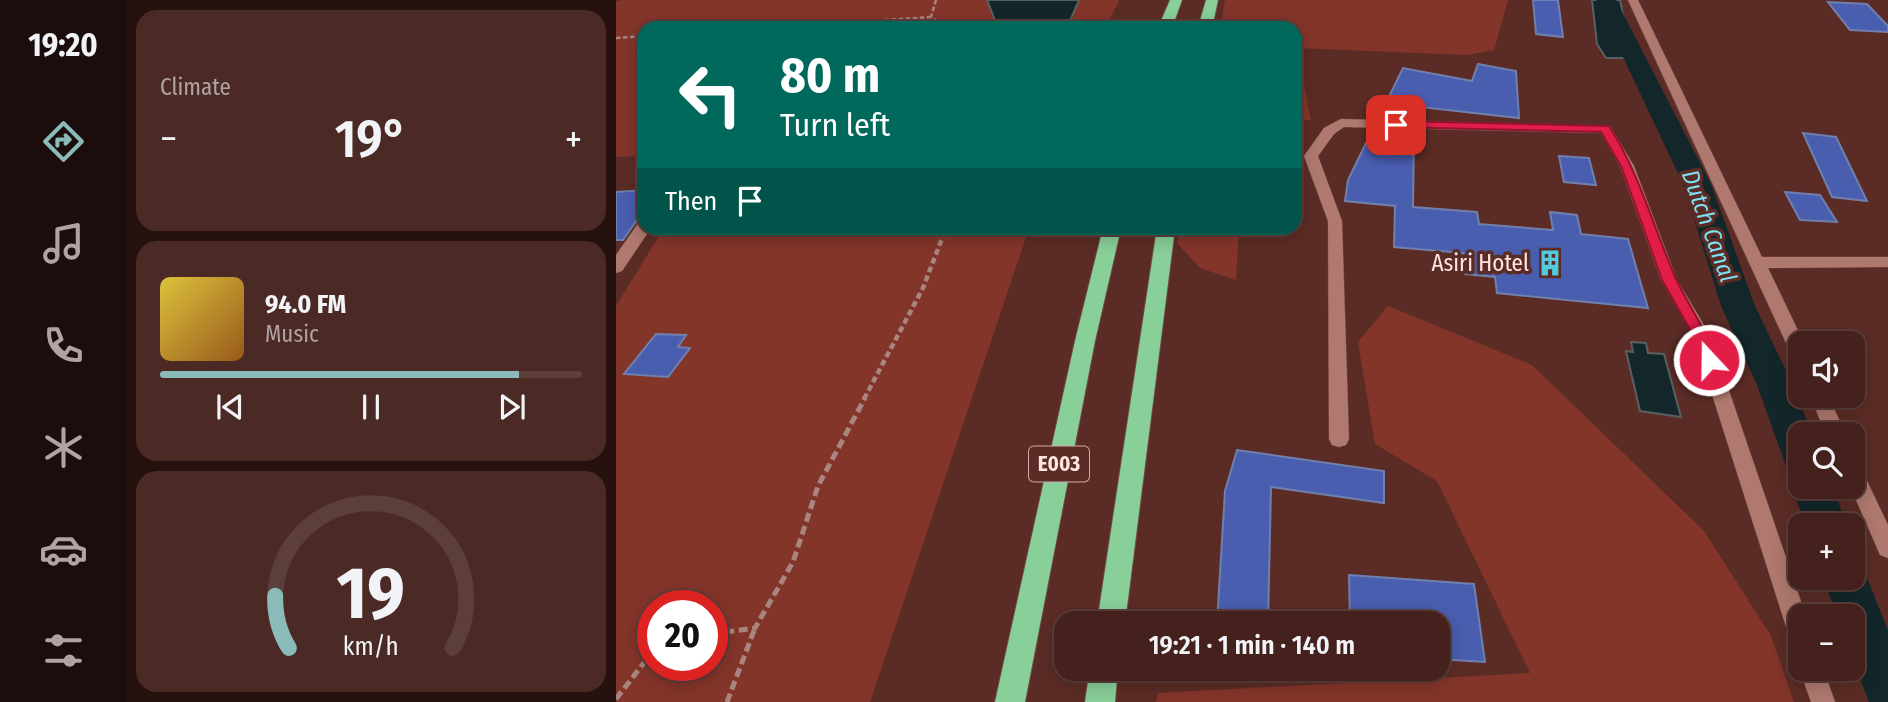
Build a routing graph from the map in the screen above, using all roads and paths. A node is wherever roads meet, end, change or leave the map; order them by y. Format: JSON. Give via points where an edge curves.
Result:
{"nodes":[{"id":1,"x":936,"y":0,"type":"edge"},
{"id":2,"x":1176,"y":0,"type":"edge"},
{"id":3,"x":1212,"y":0,"type":"edge"},
{"id":4,"x":1633,"y":0,"type":"edge"},
{"id":5,"x":931,"y":17,"type":"junction"},
{"id":6,"x":871,"y":21,"type":"edge"},
{"id":7,"x":937,"y":21,"type":"edge"},
{"id":8,"x":1168,"y":21,"type":"edge"},
{"id":9,"x":1207,"y":21,"type":"edge"},
{"id":10,"x":637,"y":36,"type":"edge"},
{"id":11,"x":616,"y":38,"type":"edge"},
{"id":12,"x":638,"y":235,"type":"edge"},
{"id":13,"x":943,"y":235,"type":"edge"},
{"id":14,"x":1110,"y":235,"type":"edge"},
{"id":15,"x":1165,"y":235,"type":"edge"},
{"id":16,"x":1888,"y":262,"type":"edge"},
{"id":17,"x":1758,"y":263,"type":"junction"},
{"id":18,"x":616,"y":267,"type":"edge"},
{"id":19,"x":1789,"y":331,"type":"edge"},
{"id":20,"x":1339,"y":439,"type":"dead end"},
{"id":21,"x":1865,"y":498,"type":"edge"},
{"id":22,"x":1888,"y":548,"type":"edge"},
{"id":23,"x":1790,"y":604,"type":"edge"},
{"id":24,"x":1113,"y":611,"type":"edge"},
{"id":25,"x":755,"y":628,"type":"junction"},
{"id":26,"x":728,"y":632,"type":"edge"},
{"id":27,"x":637,"y":672,"type":"edge"},
{"id":28,"x":1102,"y":681,"type":"edge"},
{"id":29,"x":1816,"y":681,"type":"edge"},
{"id":30,"x":616,"y":699,"type":"edge"},
{"id":31,"x":727,"y":702,"type":"edge"},
{"id":32,"x":1010,"y":702,"type":"edge"},
{"id":33,"x":1100,"y":702,"type":"edge"},
{"id":34,"x":1823,"y":702,"type":"edge"}],
"edges":[{"from":1,"to":5,"type":"path"},
{"from":2,"to":8,"type":"highway"},
{"from":3,"to":9,"type":"highway"},
{"from":4,"to":17,"type":"street"},
{"from":5,"to":6,"type":"path"},
{"from":5,"to":7,"type":"path"},
{"from":10,"to":11,"type":"path"},
{"from":12,"to":18,"type":"street"},
{"from":13,"to":25,"type":"path","via":[[923,288],[818,486],[793,562]]},
{"from":14,"to":32,"type":"highway","number":"E003"},
{"from":15,"to":24,"type":"highway"},
{"from":16,"to":17,"type":"street"},
{"from":17,"to":19,"type":"street"},
{"from":20,"to":23,"type":"street","via":[[1335,221],[1311,156],[1329,131],[1341,123],[1605,129],[1627,166],[1669,280],[1701,335]]},
{"from":21,"to":22,"type":"street"},
{"from":25,"to":26,"type":"path"},
{"from":25,"to":31,"type":"path"},
{"from":27,"to":30,"type":"path"},
{"from":28,"to":33,"type":"highway"},
{"from":29,"to":34,"type":"street"}]}
